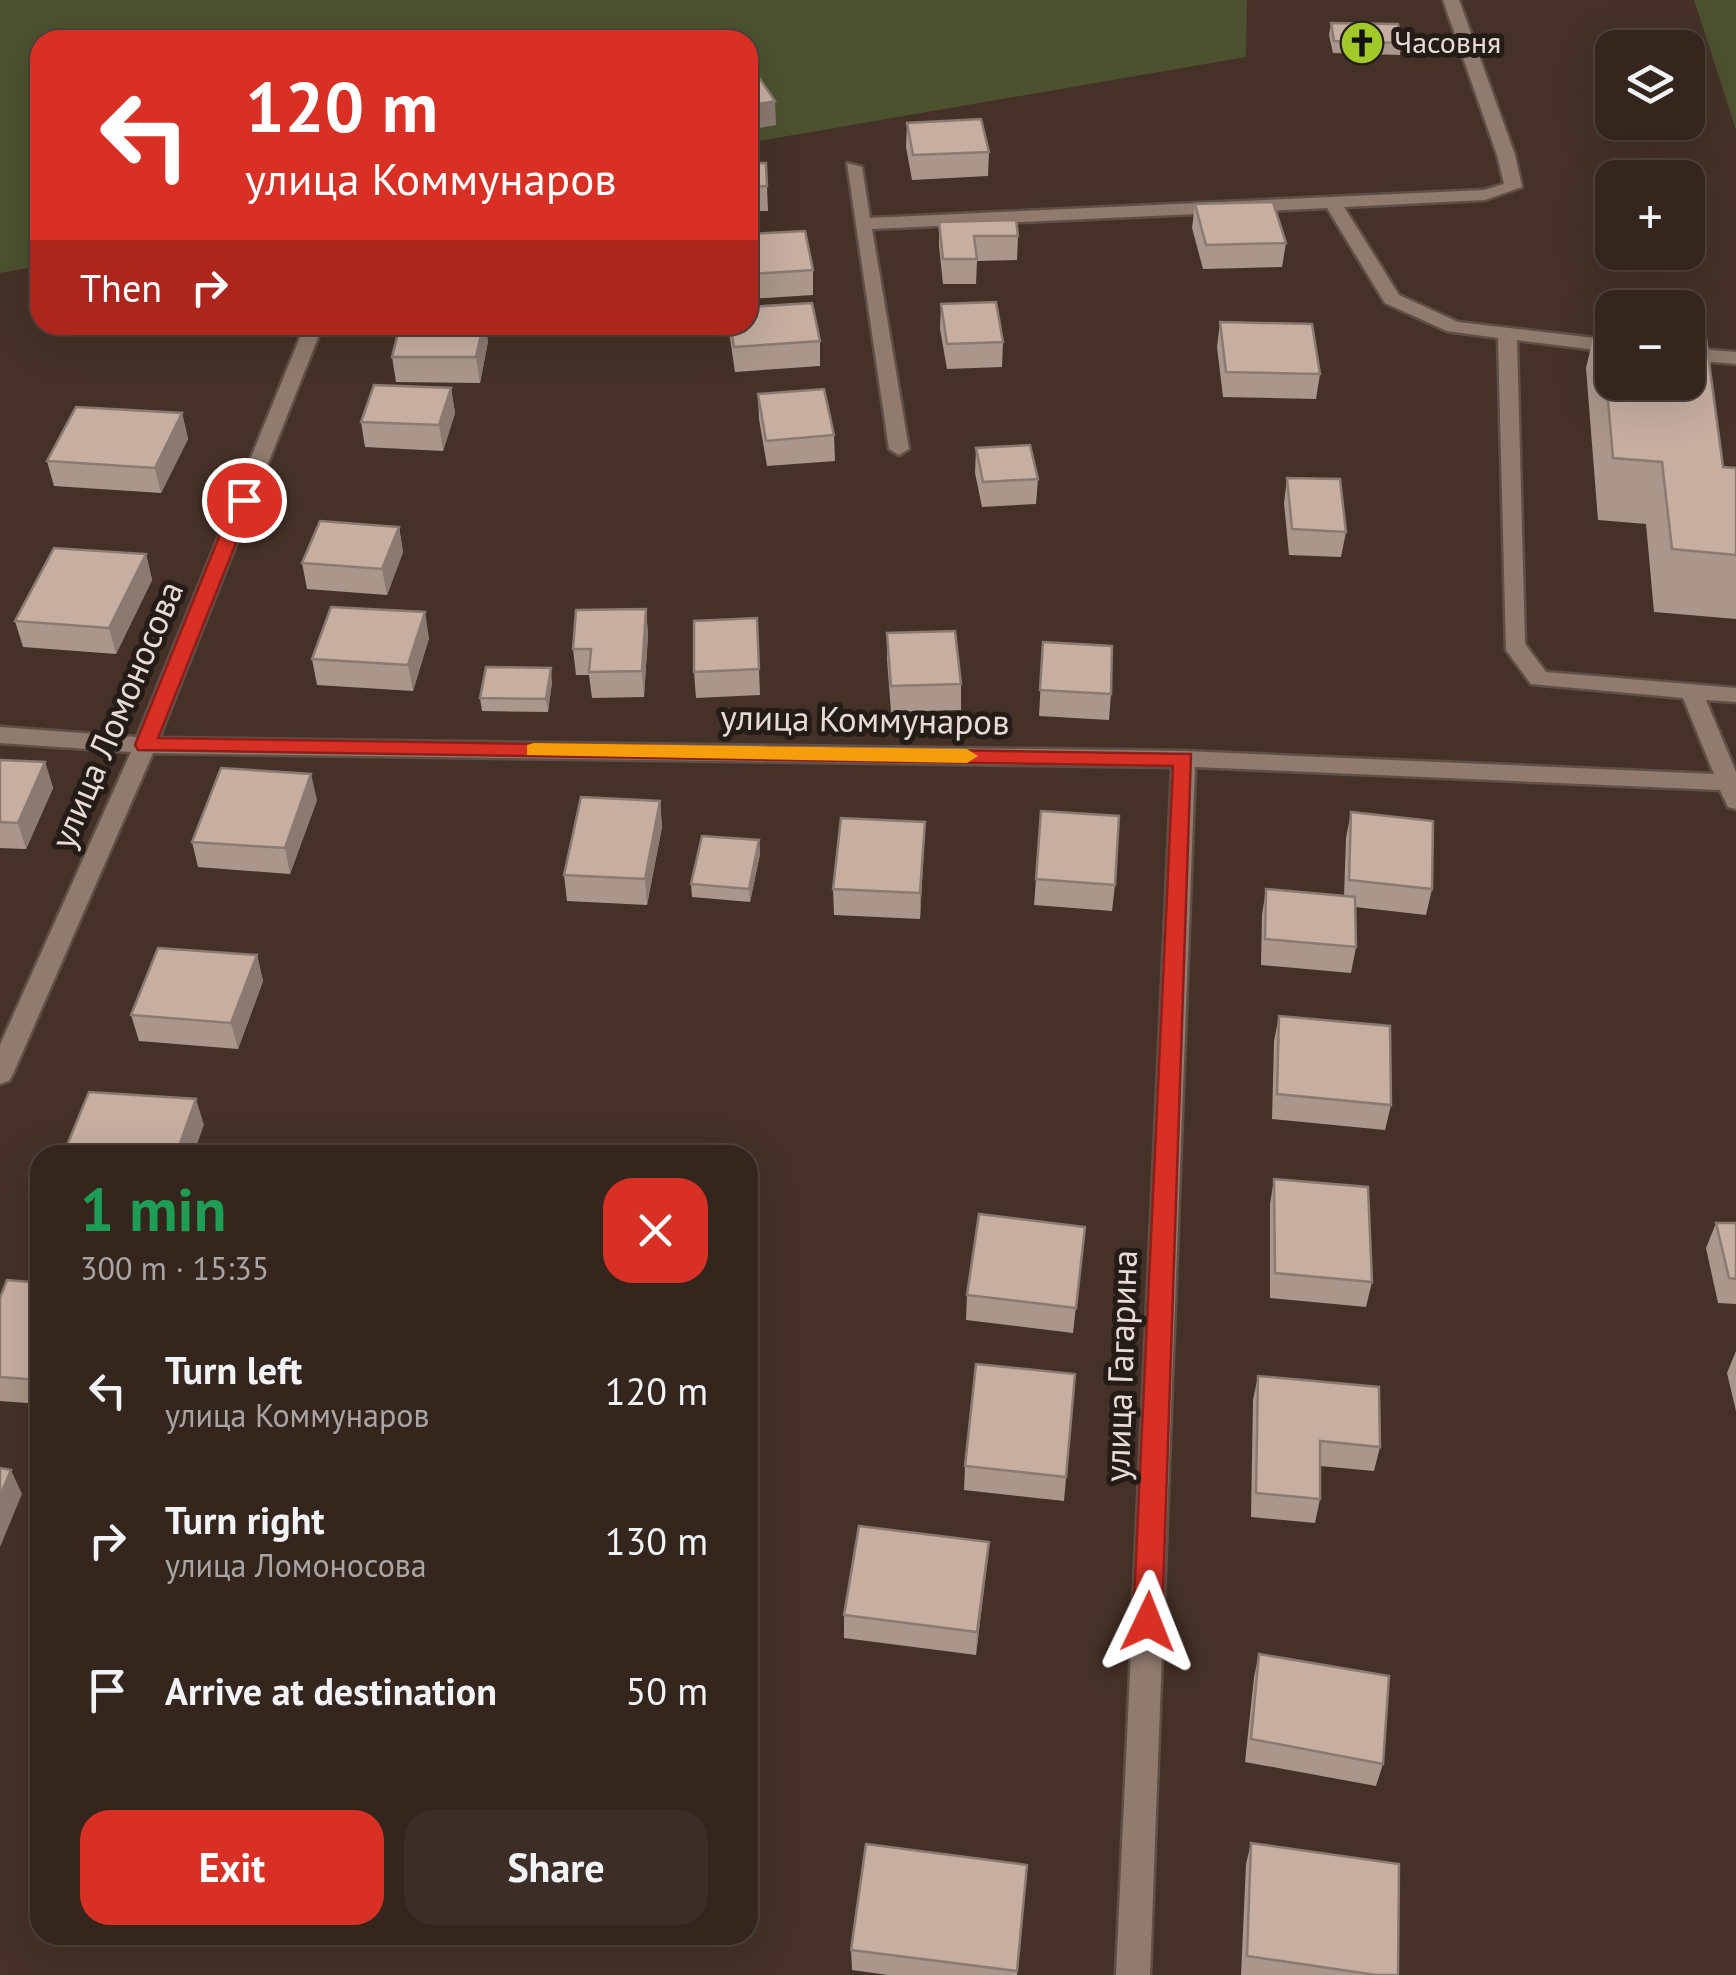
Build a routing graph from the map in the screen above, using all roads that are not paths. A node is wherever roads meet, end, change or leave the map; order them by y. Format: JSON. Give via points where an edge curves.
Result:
{"nodes":[{"id":1,"x":1451,"y":0,"type":"edge"},
{"id":2,"x":853,"y":167,"type":"dead end"},
{"id":3,"x":1332,"y":202,"type":"junction"},
{"id":4,"x":864,"y":224,"type":"junction"},
{"id":5,"x":310,"y":335,"type":"edge"},
{"id":6,"x":1507,"y":336,"type":"junction"},
{"id":7,"x":1595,"y":344,"type":"edge"},
{"id":8,"x":1705,"y":355,"type":"edge"},
{"id":9,"x":1736,"y":358,"type":"edge"},
{"id":10,"x":899,"y":449,"type":"dead end"},
{"id":11,"x":1692,"y":692,"type":"junction"},
{"id":12,"x":1736,"y":694,"type":"edge"},
{"id":13,"x":0,"y":735,"type":"edge"},
{"id":14,"x":145,"y":745,"type":"junction"},
{"id":15,"x":1184,"y":759,"type":"junction"},
{"id":16,"x":1733,"y":792,"type":"edge"},
{"id":17,"x":0,"y":1074,"type":"edge"},
{"id":18,"x":1133,"y":1975,"type":"edge"}],
"edges":[{"from":1,"to":3,"type":"street","via":[[1512,186],[1485,195]]},
{"from":2,"to":4,"type":"street"},
{"from":3,"to":4,"type":"street"},
{"from":3,"to":6,"type":"street","via":[[1392,299],[1454,327]]},
{"from":4,"to":10,"type":"street"},
{"from":5,"to":14,"type":"street","name":"улица Ломоносова"},
{"from":6,"to":7,"type":"street"},
{"from":6,"to":11,"type":"street","via":[[1514,645],[1539,680]]},
{"from":8,"to":9,"type":"street"},
{"from":11,"to":12,"type":"street"},
{"from":11,"to":16,"type":"street"},
{"from":13,"to":14,"type":"street","name":"улица Коммунаров"},
{"from":14,"to":15,"type":"street","name":"улица Коммунаров"},
{"from":14,"to":17,"type":"street","name":"улица Ломоносова"},
{"from":15,"to":16,"type":"street","name":"улица Коммунаров"},
{"from":15,"to":18,"type":"street","name":"улица Гагарина"}]}
